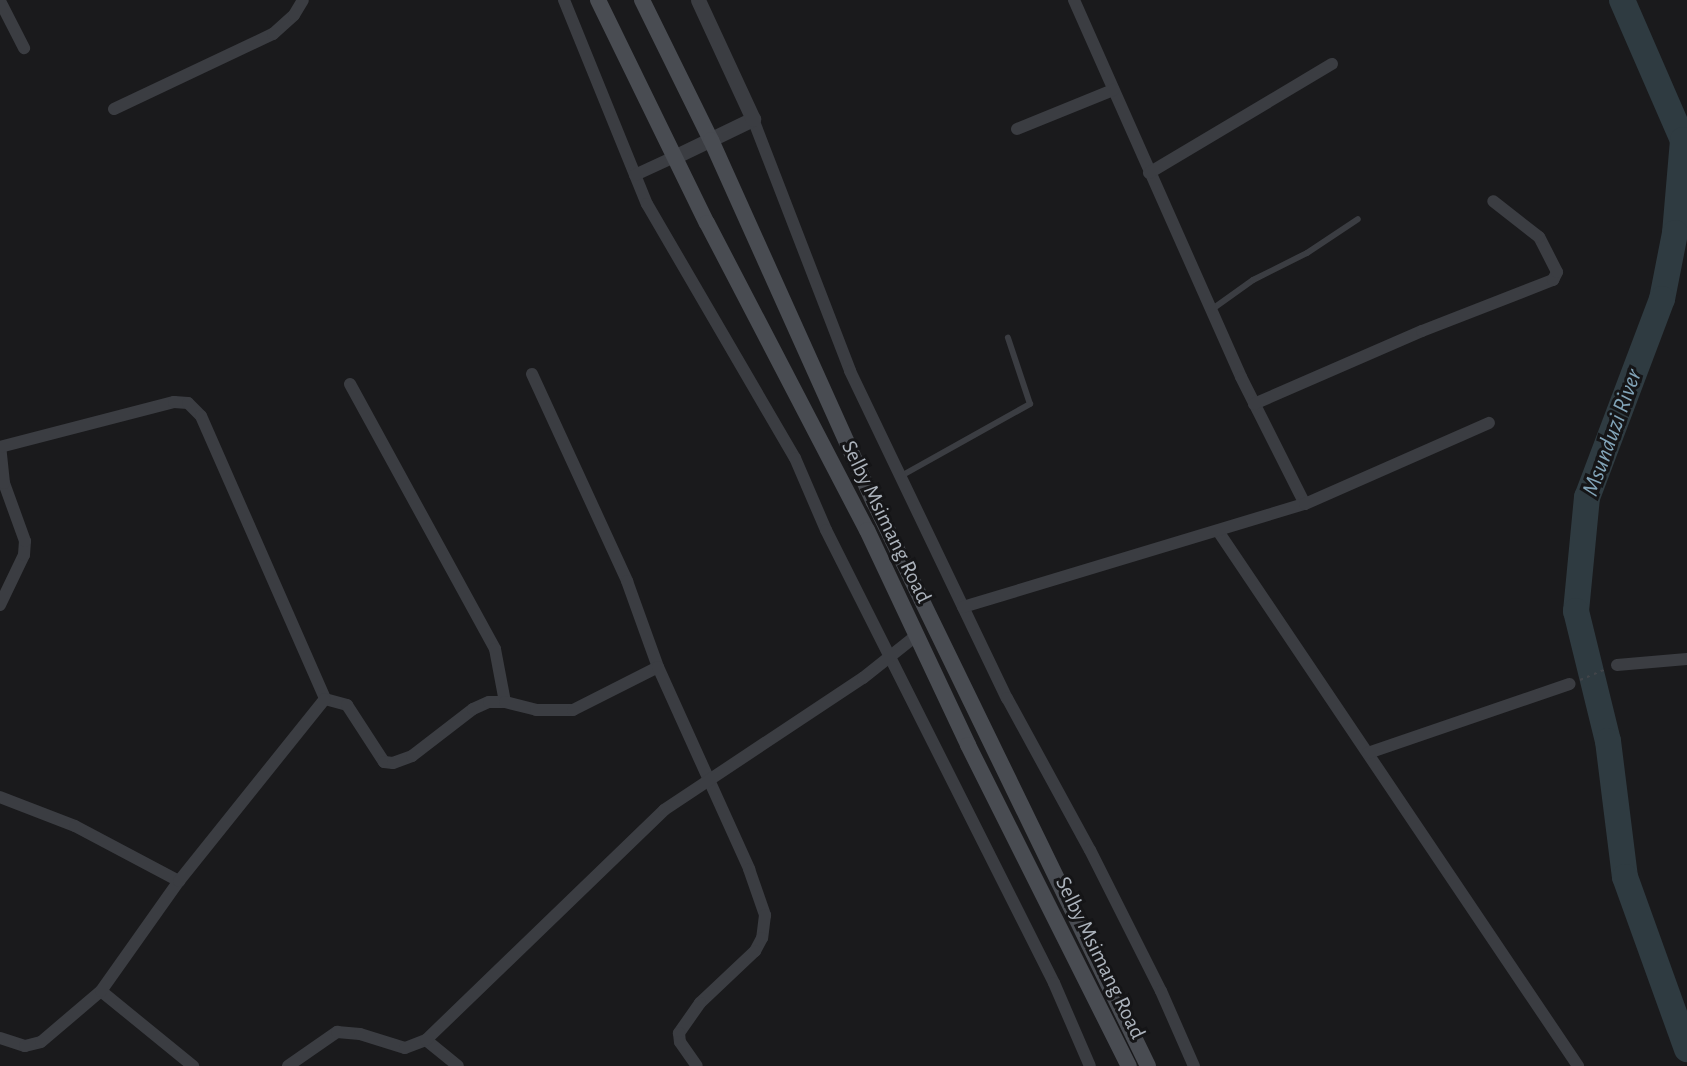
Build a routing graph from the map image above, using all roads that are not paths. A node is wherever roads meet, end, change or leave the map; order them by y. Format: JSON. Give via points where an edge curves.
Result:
{"nodes":[{"id":1,"x":303,"y":0,"type":"edge"},
{"id":2,"x":564,"y":0,"type":"edge"},
{"id":3,"x":598,"y":0,"type":"edge"},
{"id":4,"x":642,"y":0,"type":"edge"},
{"id":5,"x":698,"y":0,"type":"edge"},
{"id":6,"x":1074,"y":0,"type":"edge"},
{"id":7,"x":0,"y":1,"type":"edge"},
{"id":8,"x":24,"y":48,"type":"dead end"},
{"id":9,"x":1332,"y":64,"type":"dead end"},
{"id":10,"x":1113,"y":90,"type":"junction"},
{"id":11,"x":114,"y":109,"type":"dead end"},
{"id":12,"x":753,"y":118,"type":"junction"},
{"id":13,"x":1017,"y":129,"type":"dead end"},
{"id":14,"x":711,"y":140,"type":"junction"},
{"id":15,"x":674,"y":157,"type":"junction"},
{"id":16,"x":1149,"y":173,"type":"junction"},
{"id":17,"x":634,"y":175,"type":"junction"},
{"id":18,"x":1493,"y":201,"type":"dead end"},
{"id":19,"x":1358,"y":219,"type":"dead end"},
{"id":20,"x":1211,"y":310,"type":"junction"},
{"id":21,"x":1008,"y":338,"type":"dead end"},
{"id":22,"x":532,"y":374,"type":"dead end"},
{"id":23,"x":350,"y":384,"type":"dead end"},
{"id":24,"x":1254,"y":404,"type":"junction"},
{"id":25,"x":1489,"y":423,"type":"dead end"},
{"id":26,"x":901,"y":476,"type":"junction"},
{"id":27,"x":1305,"y":504,"type":"junction"},
{"id":28,"x":1218,"y":531,"type":"junction"},
{"id":29,"x":0,"y":605,"type":"edge"},
{"id":30,"x":963,"y":607,"type":"junction"},
{"id":31,"x":917,"y":635,"type":"junction"},
{"id":32,"x":891,"y":657,"type":"junction"},
{"id":33,"x":1687,"y":659,"type":"edge"},
{"id":34,"x":1617,"y":665,"type":"road end"},
{"id":35,"x":658,"y":667,"type":"junction"},
{"id":36,"x":1570,"y":684,"type":"road end"},
{"id":37,"x":325,"y":699,"type":"junction"},
{"id":38,"x":505,"y":702,"type":"junction"},
{"id":39,"x":1368,"y":753,"type":"junction"},
{"id":40,"x":710,"y":777,"type":"junction"},
{"id":41,"x":0,"y":797,"type":"edge"},
{"id":42,"x":179,"y":881,"type":"junction"},
{"id":43,"x":101,"y":991,"type":"junction"},
{"id":44,"x":0,"y":1038,"type":"edge"},
{"id":45,"x":426,"y":1040,"type":"junction"},
{"id":46,"x":193,"y":1066,"type":"edge"},
{"id":47,"x":288,"y":1066,"type":"edge"},
{"id":48,"x":458,"y":1066,"type":"edge"},
{"id":49,"x":697,"y":1066,"type":"edge"},
{"id":50,"x":1090,"y":1066,"type":"edge"},
{"id":51,"x":1129,"y":1066,"type":"edge"},
{"id":52,"x":1148,"y":1066,"type":"edge"},
{"id":53,"x":1194,"y":1066,"type":"edge"},
{"id":54,"x":1578,"y":1066,"type":"edge"}],
"edges":[{"from":1,"to":11,"type":"street","via":[[294,15],[273,34]]},
{"from":2,"to":17,"type":"street"},
{"from":3,"to":15,"type":"main road","name":"Selby Msimang Road"},
{"from":4,"to":14,"type":"main road","name":"Selby Msimang Road"},
{"from":5,"to":12,"type":"street"},
{"from":6,"to":10,"type":"street"},
{"from":7,"to":8,"type":"street"},
{"from":9,"to":16,"type":"street"},
{"from":10,"to":13,"type":"street"},
{"from":10,"to":16,"type":"street"},
{"from":12,"to":14,"type":"street"},
{"from":12,"to":26,"type":"street","via":[[850,371]]},
{"from":14,"to":15,"type":"street"},
{"from":14,"to":52,"type":"main road","name":"Selby Msimang Road","via":[[874,502]]},
{"from":15,"to":17,"type":"street"},
{"from":15,"to":31,"type":"main road","name":"Selby Msimang Road","via":[[867,530]]},
{"from":16,"to":20,"type":"street"},
{"from":17,"to":32,"type":"street","via":[[662,231],[795,458],[826,530]]},
{"from":18,"to":24,"type":"street","via":[[1539,237],[1557,272],[1553,280],[1422,331]]},
{"from":19,"to":20,"type":"lane","via":[[1307,253],[1253,280]]},
{"from":20,"to":24,"type":"street"},
{"from":21,"to":26,"type":"lane","via":[[1030,404]]},
{"from":22,"to":35,"type":"street","via":[[627,580]]},
{"from":23,"to":38,"type":"street","via":[[495,649]]},
{"from":24,"to":27,"type":"street"},
{"from":25,"to":27,"type":"street"},
{"from":26,"to":30,"type":"street"},
{"from":27,"to":28,"type":"street"},
{"from":28,"to":30,"type":"street"},
{"from":28,"to":39,"type":"street"},
{"from":29,"to":37,"type":"street","via":[[24,555],[25,541],[3,483],[0,447],[174,402],[188,403],[201,416]]},
{"from":30,"to":53,"type":"street","via":[[1161,991]]},
{"from":31,"to":32,"type":"street"},
{"from":31,"to":51,"type":"main road","name":"Selby Msimang Road"},
{"from":32,"to":40,"type":"street"},
{"from":32,"to":50,"type":"street","via":[[1054,983]]},
{"from":33,"to":34,"type":"street"},
{"from":35,"to":38,"type":"street","via":[[573,710],[536,710]]},
{"from":35,"to":40,"type":"street"},
{"from":36,"to":39,"type":"street"},
{"from":37,"to":38,"type":"street","via":[[340,700],[352,710],[388,763],[411,756],[473,708]]},
{"from":37,"to":42,"type":"street"},
{"from":39,"to":54,"type":"street"},
{"from":40,"to":45,"type":"street","via":[[639,832]]},
{"from":40,"to":49,"type":"street","via":[[762,902],[765,924],[755,951],[700,1003],[679,1033],[680,1042]]},
{"from":41,"to":42,"type":"street","via":[[75,826]]},
{"from":42,"to":43,"type":"street"},
{"from":43,"to":44,"type":"street","via":[[36,1044],[24,1046]]},
{"from":43,"to":46,"type":"street"},
{"from":45,"to":47,"type":"street","via":[[405,1048],[360,1034],[338,1032]]},
{"from":45,"to":48,"type":"street"}]}
